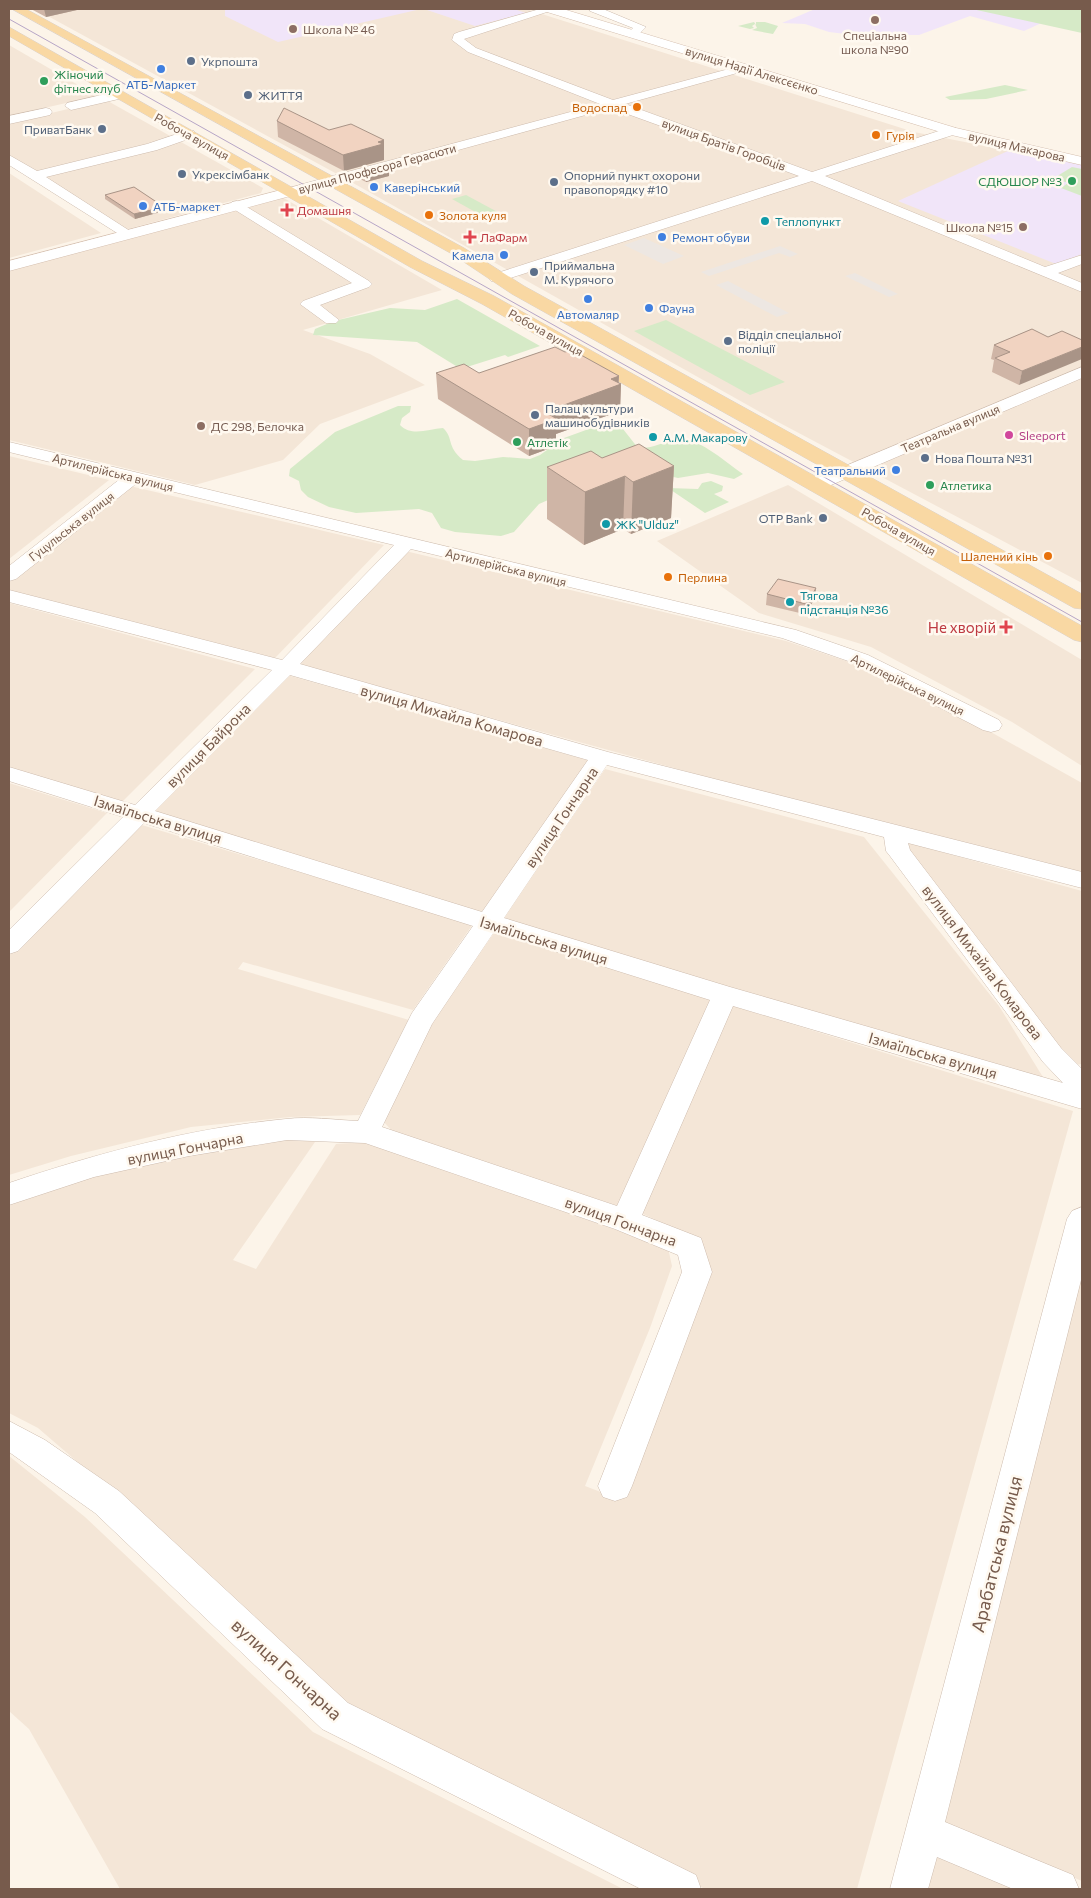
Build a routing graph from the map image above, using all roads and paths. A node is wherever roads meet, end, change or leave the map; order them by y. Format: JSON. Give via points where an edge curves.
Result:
{"nodes":[{"id":1,"x":18,"y":9,"type":"edge"},
{"id":2,"x":551,"y":9,"type":"edge"},
{"id":3,"x":594,"y":9,"type":"edge"},
{"id":4,"x":9,"y":31,"type":"edge"},
{"id":5,"x":633,"y":34,"type":"junction"},
{"id":6,"x":744,"y":68,"type":"junction"},
{"id":7,"x":119,"y":95,"type":"junction"},
{"id":8,"x":612,"y":104,"type":"junction"},
{"id":9,"x":71,"y":106,"type":"dead end"},
{"id":10,"x":46,"y":112,"type":"dead end"},
{"id":11,"x":9,"y":120,"type":"edge"},
{"id":12,"x":952,"y":131,"type":"junction"},
{"id":13,"x":190,"y":134,"type":"junction"},
{"id":14,"x":9,"y":159,"type":"edge"},
{"id":15,"x":1082,"y":160,"type":"edge"},
{"id":16,"x":35,"y":176,"type":"junction"},
{"id":17,"x":812,"y":176,"type":"junction"},
{"id":18,"x":331,"y":180,"type":"junction"},
{"id":19,"x":298,"y":189,"type":"junction"},
{"id":20,"x":237,"y":205,"type":"junction"},
{"id":21,"x":126,"y":234,"type":"junction"},
{"id":22,"x":1082,"y":259,"type":"edge"},
{"id":23,"x":9,"y":266,"type":"edge"},
{"id":24,"x":1046,"y":272,"type":"junction"},
{"id":25,"x":496,"y":278,"type":"junction"},
{"id":26,"x":1082,"y":288,"type":"edge"},
{"id":27,"x":331,"y":320,"type":"dead end"},
{"id":28,"x":1082,"y":372,"type":"edge"},
{"id":29,"x":9,"y":447,"type":"edge"},
{"id":30,"x":846,"y":472,"type":"junction"},
{"id":31,"x":134,"y":477,"type":"junction"},
{"id":32,"x":818,"y":484,"type":"junction"},
{"id":33,"x":406,"y":543,"type":"junction"},
{"id":34,"x":9,"y":575,"type":"edge"},
{"id":35,"x":9,"y":596,"type":"edge"},
{"id":36,"x":1082,"y":603,"type":"edge"},
{"id":37,"x":1082,"y":635,"type":"edge"},
{"id":38,"x":286,"y":668,"type":"junction"},
{"id":39,"x":991,"y":725,"type":"dead end"},
{"id":40,"x":601,"y":757,"type":"junction"},
{"id":41,"x":9,"y":774,"type":"edge"},
{"id":42,"x":140,"y":813,"type":"junction"},
{"id":43,"x":894,"y":832,"type":"junction"},
{"id":44,"x":1082,"y":880,"type":"edge"},
{"id":45,"x":488,"y":923,"type":"junction"},
{"id":46,"x":10,"y":941,"type":"edge"},
{"id":47,"x":725,"y":995,"type":"junction"},
{"id":48,"x":1082,"y":1086,"type":"edge"},
{"id":49,"x":1082,"y":1099,"type":"edge"},
{"id":50,"x":366,"y":1132,"type":"junction"},
{"id":51,"x":9,"y":1194,"type":"edge"},
{"id":52,"x":1082,"y":1219,"type":"edge"},
{"id":53,"x":625,"y":1221,"type":"junction"},
{"id":54,"x":9,"y":1435,"type":"edge"},
{"id":55,"x":615,"y":1486,"type":"dead end"},
{"id":56,"x":925,"y":1833,"type":"junction"},
{"id":57,"x":682,"y":1889,"type":"edge"},
{"id":58,"x":909,"y":1889,"type":"edge"},
{"id":59,"x":1058,"y":1889,"type":"edge"}],
"edges":[{"from":1,"to":18,"type":"main road","name":"Робоча вулиця"},
{"from":2,"to":5,"type":"street","name":"вулиця Надії Алексєєнко"},
{"from":2,"to":8,"type":"street","name":"вулиця Братів Горобців","via":[[458,36],[458,40],[472,50]]},
{"from":3,"to":5,"type":"street","via":[[640,27]]},
{"from":4,"to":7,"type":"main road","name":"Робоча вулиця"},
{"from":5,"to":6,"type":"street","name":"вулиця Надії Алексєєнко"},
{"from":6,"to":8,"type":"street","name":"вулиця Професора Герасюти"},
{"from":6,"to":12,"type":"street","name":"вулиця Надії Алексєєнко"},
{"from":7,"to":9,"type":"street"},
{"from":7,"to":13,"type":"main road","name":"Робоча вулиця"},
{"from":8,"to":17,"type":"street","name":"вулиця Братів Горобців"},
{"from":8,"to":18,"type":"street","name":"вулиця Професора Герасюти"},
{"from":10,"to":11,"type":"street"},
{"from":12,"to":15,"type":"street","name":"вулиця Макарова"},
{"from":12,"to":17,"type":"street"},
{"from":13,"to":16,"type":"street","via":[[168,143]]},
{"from":13,"to":19,"type":"main road","name":"Робоча вулиця"},
{"from":14,"to":16,"type":"street"},
{"from":16,"to":21,"type":"street"},
{"from":17,"to":24,"type":"street","name":"вулиця Братів Горобців"},
{"from":17,"to":25,"type":"street"},
{"from":18,"to":19,"type":"street","name":"вулиця Професора Герасюти"},
{"from":18,"to":25,"type":"main road","name":"Робоча вулиця","via":[[458,251]]},
{"from":19,"to":20,"type":"street","name":"вулиця Професора Герасюти"},
{"from":19,"to":32,"type":"main road","name":"Робоча вулиця","via":[[416,264],[476,293]]},
{"from":20,"to":21,"type":"street","name":"вулиця Професора Герасюти"},
{"from":20,"to":27,"type":"street","via":[[364,284],[308,304]]},
{"from":21,"to":23,"type":"street","name":"вулиця Професора Герасюти"},
{"from":22,"to":24,"type":"street"},
{"from":24,"to":26,"type":"street","name":"вулиця Братів Горобців"},
{"from":25,"to":30,"type":"main road","name":"Робоча вулиця"},
{"from":28,"to":30,"type":"street","name":"Театральна вулиця"},
{"from":29,"to":31,"type":"street","name":"Артилерійська вулиця"},
{"from":30,"to":32,"type":"street","name":"Театральна вулиця"},
{"from":30,"to":36,"type":"main road","name":"Робоча вулиця"},
{"from":31,"to":33,"type":"street","name":"Артилерійська вулиця"},
{"from":31,"to":34,"type":"street","name":"Гуцульська вулиця"},
{"from":32,"to":37,"type":"main road","name":"Робоча вулиця"},
{"from":33,"to":38,"type":"street","name":"вулиця Байрона"},
{"from":33,"to":39,"type":"street","name":"Артилерійська вулиця","via":[[789,634],[861,659]]},
{"from":35,"to":38,"type":"street","name":"вулиця Михайла Комарова"},
{"from":38,"to":40,"type":"street","name":"вулиця Михайла Комарова"},
{"from":38,"to":42,"type":"street","name":"вулиця Байрона"},
{"from":40,"to":43,"type":"street","name":"вулиця Михайла Комарова"},
{"from":40,"to":45,"type":"street","name":"вулиця Гончарна"},
{"from":41,"to":42,"type":"street","name":"Ізмаїльська вулиця"},
{"from":42,"to":45,"type":"street","name":"Ізмаїльська вулиця"},
{"from":42,"to":46,"type":"street","name":"вулиця Байрона"},
{"from":43,"to":44,"type":"street","name":"вулиця Михайла Комарова"},
{"from":43,"to":48,"type":"street","name":"вулиця Михайла Комарова","via":[[898,850],[1052,1055]]},
{"from":45,"to":47,"type":"street","name":"Ізмаїльська вулиця"},
{"from":45,"to":50,"type":"street","name":"вулиця Гончарна","via":[[421,1020]]},
{"from":47,"to":49,"type":"street","name":"Ізмаїльська вулиця"},
{"from":47,"to":53,"type":"street"},
{"from":50,"to":51,"type":"street","name":"вулиця Гончарна","via":[[287,1129],[189,1145],[93,1166]]},
{"from":50,"to":53,"type":"street","name":"вулиця Гончарна"},
{"from":52,"to":56,"type":"street","name":"Арабатська вулиця"},
{"from":53,"to":55,"type":"street","name":"вулиця Гончарна","via":[[691,1247],[697,1272]]},
{"from":54,"to":57,"type":"street","name":"вулиця Гончарна","via":[[107,1502],[334,1716]]},
{"from":56,"to":58,"type":"street","name":"Арабатська вулиця"},
{"from":56,"to":59,"type":"street"}]}
